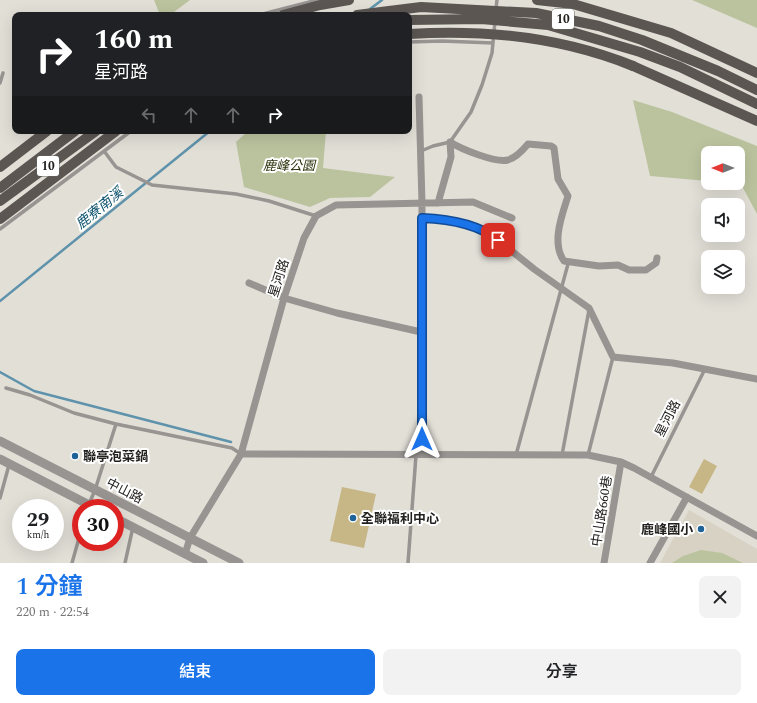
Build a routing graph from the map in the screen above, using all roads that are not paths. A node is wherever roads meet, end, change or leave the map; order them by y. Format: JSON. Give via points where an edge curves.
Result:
{"nodes":[{"id":1,"x":317,"y":0,"type":"edge"},
{"id":2,"x":348,"y":0,"type":"edge"},
{"id":3,"x":497,"y":0,"type":"edge"},
{"id":4,"x":537,"y":0,"type":"edge"},
{"id":5,"x":271,"y":12,"type":"edge"},
{"id":6,"x":294,"y":12,"type":"edge"},
{"id":7,"x":381,"y":12,"type":"edge"},
{"id":8,"x":412,"y":20,"type":"edge"},
{"id":9,"x":412,"y":34,"type":"edge"},
{"id":10,"x":412,"y":42,"type":"edge"},
{"id":11,"x":493,"y":43,"type":"junction"},
{"id":12,"x":757,"y":72,"type":"edge"},
{"id":13,"x":3,"y":73,"type":"dead end"},
{"id":14,"x":0,"y":83,"type":"edge"},
{"id":15,"x":757,"y":90,"type":"edge"},
{"id":16,"x":419,"y":97,"type":"dead end"},
{"id":17,"x":757,"y":104,"type":"edge"},
{"id":18,"x":757,"y":121,"type":"edge"},
{"id":19,"x":37,"y":134,"type":"edge"},
{"id":20,"x":43,"y":134,"type":"edge"},
{"id":21,"x":71,"y":134,"type":"edge"},
{"id":22,"x":92,"y":134,"type":"edge"},
{"id":23,"x":112,"y":134,"type":"edge"},
{"id":24,"x":127,"y":134,"type":"edge"},
{"id":25,"x":450,"y":142,"type":"junction"},
{"id":26,"x":104,"y":151,"type":"junction"},
{"id":27,"x":420,"y":152,"type":"junction"},
{"id":28,"x":0,"y":161,"type":"edge"},
{"id":29,"x":0,"y":167,"type":"edge"},
{"id":30,"x":0,"y":188,"type":"edge"},
{"id":31,"x":0,"y":201,"type":"edge"},
{"id":32,"x":422,"y":203,"type":"junction"},
{"id":33,"x":438,"y":203,"type":"junction"},
{"id":34,"x":316,"y":216,"type":"junction"},
{"id":35,"x":422,"y":218,"type":"junction"},
{"id":36,"x":512,"y":218,"type":"dead end"},
{"id":37,"x":0,"y":219,"type":"edge"},
{"id":38,"x":0,"y":229,"type":"edge"},
{"id":39,"x":657,"y":258,"type":"dead end"},
{"id":40,"x":564,"y":261,"type":"junction"},
{"id":41,"x":249,"y":283,"type":"dead end"},
{"id":42,"x":561,"y":288,"type":"junction"},
{"id":43,"x":284,"y":298,"type":"junction"},
{"id":44,"x":589,"y":308,"type":"junction"},
{"id":45,"x":422,"y":332,"type":"junction"},
{"id":46,"x":613,"y":357,"type":"junction"},
{"id":47,"x":705,"y":369,"type":"junction"},
{"id":48,"x":757,"y":379,"type":"edge"},
{"id":49,"x":6,"y":388,"type":"dead end"},
{"id":50,"x":116,"y":424,"type":"junction"},
{"id":51,"x":0,"y":441,"type":"edge"},
{"id":52,"x":241,"y":454,"type":"junction"},
{"id":53,"x":419,"y":455,"type":"junction"},
{"id":54,"x":516,"y":455,"type":"junction"},
{"id":55,"x":562,"y":455,"type":"junction"},
{"id":56,"x":588,"y":455,"type":"junction"},
{"id":57,"x":0,"y":459,"type":"edge"},
{"id":58,"x":621,"y":462,"type":"junction"},
{"id":59,"x":9,"y":464,"type":"junction"},
{"id":60,"x":650,"y":478,"type":"junction"},
{"id":61,"x":95,"y":490,"type":"junction"},
{"id":62,"x":687,"y":497,"type":"junction"},
{"id":63,"x":0,"y":498,"type":"edge"},
{"id":64,"x":75,"y":499,"type":"edge"},
{"id":65,"x":92,"y":499,"type":"edge"},
{"id":66,"x":124,"y":522,"type":"edge"},
{"id":67,"x":133,"y":527,"type":"junction"},
{"id":68,"x":757,"y":536,"type":"edge"},
{"id":69,"x":190,"y":538,"type":"junction"},
{"id":70,"x":75,"y":551,"type":"edge"},
{"id":71,"x":184,"y":554,"type":"junction"},
{"id":72,"x":72,"y":563,"type":"edge"},
{"id":73,"x":125,"y":563,"type":"edge"},
{"id":74,"x":192,"y":563,"type":"edge"},
{"id":75,"x":203,"y":563,"type":"edge"},
{"id":76,"x":239,"y":563,"type":"edge"},
{"id":77,"x":408,"y":563,"type":"edge"},
{"id":78,"x":604,"y":563,"type":"edge"},
{"id":79,"x":650,"y":563,"type":"edge"}],
"edges":[{"from":1,"to":5,"type":"lane"},
{"from":2,"to":6,"type":"main road"},
{"from":3,"to":11,"type":"lane"},
{"from":4,"to":12,"type":"main road","via":[[573,4],[671,33]]},
{"from":7,"to":15,"type":"main road","number":"10","bridge":true,"via":[[421,7],[536,13],[599,26],[642,40]]},
{"from":8,"to":17,"type":"main road","number":"10","bridge":true,"via":[[481,19],[548,25],[640,52],[680,67]]},
{"from":9,"to":18,"type":"main road","bridge":true,"via":[[481,33],[519,36],[566,45],[608,56]]},
{"from":10,"to":11,"type":"lane"},
{"from":11,"to":25,"type":"lane","via":[[492,53],[471,112]]},
{"from":13,"to":14,"type":"lane"},
{"from":16,"to":27,"type":"street"},
{"from":19,"to":28,"type":"lane"},
{"from":20,"to":29,"type":"main road"},
{"from":21,"to":30,"type":"main road","number":"10"},
{"from":22,"to":31,"type":"main road","number":"10"},
{"from":23,"to":37,"type":"main road"},
{"from":24,"to":26,"type":"lane"},
{"from":25,"to":27,"type":"lane"},
{"from":25,"to":33,"type":"street","via":[[451,157]]},
{"from":25,"to":40,"type":"street","via":[[495,159],[508,160],[528,144],[554,148],[558,179],[568,196],[559,222],[559,254]]},
{"from":26,"to":34,"type":"lane","via":[[116,167],[152,186],[236,194],[269,201]]},
{"from":26,"to":38,"type":"lane"},
{"from":27,"to":32,"type":"street"},
{"from":32,"to":33,"type":"street"},
{"from":32,"to":34,"type":"street","via":[[336,205]]},
{"from":32,"to":35,"type":"street"},
{"from":33,"to":36,"type":"street","via":[[473,202]]},
{"from":34,"to":43,"type":"street","name":"星河路","via":[[304,238]]},
{"from":35,"to":42,"type":"street","via":[[461,223],[488,232]]},
{"from":35,"to":45,"type":"street"},
{"from":39,"to":40,"type":"street","via":[[656,263],[646,270]]},
{"from":40,"to":42,"type":"lane","via":[[568,264]]},
{"from":41,"to":43,"type":"street"},
{"from":42,"to":44,"type":"street"},
{"from":42,"to":54,"type":"lane"},
{"from":43,"to":45,"type":"street"},
{"from":43,"to":52,"type":"street","name":"星河路"},
{"from":44,"to":46,"type":"street"},
{"from":44,"to":55,"type":"lane"},
{"from":45,"to":53,"type":"street"},
{"from":46,"to":47,"type":"street","via":[[652,360]]},
{"from":46,"to":56,"type":"lane"},
{"from":47,"to":48,"type":"street"},
{"from":47,"to":60,"type":"lane","name":"星河路"},
{"from":49,"to":50,"type":"lane","via":[[74,413]]},
{"from":50,"to":52,"type":"lane","via":[[232,448]]},
{"from":50,"to":61,"type":"lane"},
{"from":51,"to":61,"type":"street","name":"中山路"},
{"from":52,"to":53,"type":"street"},
{"from":52,"to":69,"type":"street","name":"星河路"},
{"from":53,"to":54,"type":"street"},
{"from":53,"to":77,"type":"lane"},
{"from":54,"to":55,"type":"street"},
{"from":55,"to":56,"type":"street"},
{"from":56,"to":58,"type":"street"},
{"from":57,"to":59,"type":"street"},
{"from":58,"to":60,"type":"street"},
{"from":58,"to":78,"type":"street","name":"中山路660巷"},
{"from":59,"to":63,"type":"lane"},
{"from":59,"to":64,"type":"street"},
{"from":60,"to":62,"type":"street"},
{"from":61,"to":65,"type":"lane"},
{"from":61,"to":69,"type":"street","name":"中山路"},
{"from":62,"to":68,"type":"street"},
{"from":62,"to":79,"type":"street"},
{"from":66,"to":67,"type":"street"},
{"from":67,"to":71,"type":"street"},
{"from":67,"to":73,"type":"lane"},
{"from":69,"to":71,"type":"street","name":"星河路"},
{"from":69,"to":76,"type":"street","name":"中山路"},
{"from":70,"to":72,"type":"lane"},
{"from":71,"to":74,"type":"lane"},
{"from":71,"to":75,"type":"street"}]}
